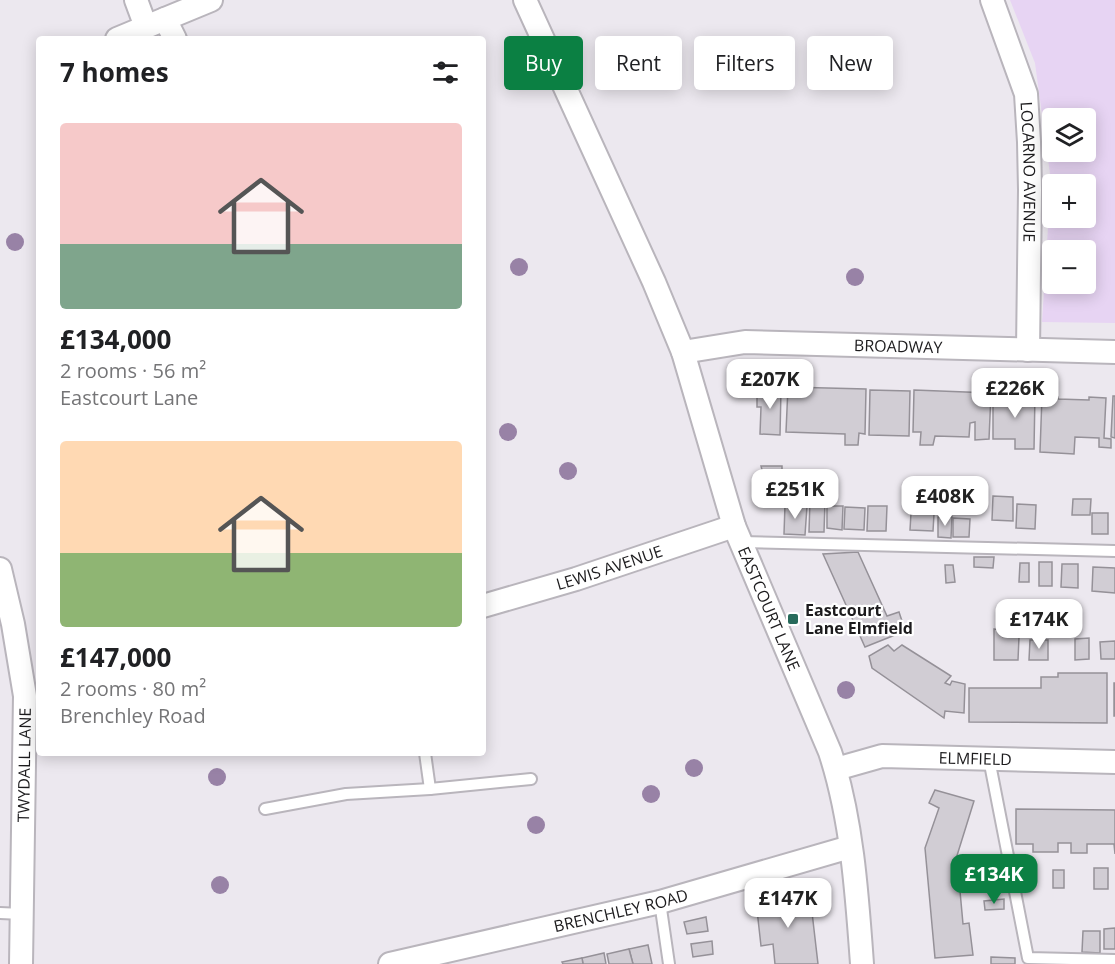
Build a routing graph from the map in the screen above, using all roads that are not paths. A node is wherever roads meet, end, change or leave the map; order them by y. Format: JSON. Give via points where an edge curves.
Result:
{"nodes":[{"id":1,"x":136,"y":0,"type":"edge"},
{"id":2,"x":211,"y":0,"type":"edge"},
{"id":3,"x":525,"y":0,"type":"edge"},
{"id":4,"x":992,"y":0,"type":"edge"},
{"id":5,"x":162,"y":28,"type":"edge"},
{"id":6,"x":129,"y":36,"type":"edge"},
{"id":7,"x":1028,"y":350,"type":"junction"},
{"id":8,"x":683,"y":352,"type":"junction"},
{"id":9,"x":1115,"y":352,"type":"edge"},
{"id":10,"x":737,"y":534,"type":"junction"},
{"id":11,"x":1115,"y":551,"type":"edge"},
{"id":12,"x":0,"y":570,"type":"edge"},
{"id":13,"x":4,"y":600,"type":"edge"},
{"id":14,"x":486,"y":605,"type":"edge"},
{"id":15,"x":31,"y":673,"type":"edge"},
{"id":16,"x":424,"y":756,"type":"edge"},
{"id":17,"x":989,"y":759,"type":"junction"},
{"id":18,"x":1115,"y":762,"type":"edge"},
{"id":19,"x":836,"y":769,"type":"junction"},
{"id":20,"x":531,"y":779,"type":"dead end"},
{"id":21,"x":430,"y":789,"type":"junction"},
{"id":22,"x":265,"y":809,"type":"dead end"},
{"id":23,"x":850,"y":847,"type":"junction"},
{"id":24,"x":660,"y":902,"type":"junction"},
{"id":25,"x":11,"y":913,"type":"edge"},
{"id":26,"x":1115,"y":960,"type":"edge"},
{"id":27,"x":21,"y":964,"type":"edge"},
{"id":28,"x":390,"y":964,"type":"edge"},
{"id":29,"x":669,"y":964,"type":"edge"},
{"id":30,"x":862,"y":964,"type":"edge"}],
"edges":[{"from":1,"to":5,"type":"street"},
{"from":2,"to":5,"type":"street"},
{"from":3,"to":8,"type":"street","name":"EASTCOURT LANE"},
{"from":4,"to":7,"type":"street","name":"LOCARNO AVENUE","via":[[1026,94],[1030,181]]},
{"from":5,"to":6,"type":"street"},
{"from":7,"to":8,"type":"street","name":"BROADWAY","via":[[745,342]]},
{"from":7,"to":9,"type":"street","name":"BROADWAY"},
{"from":8,"to":10,"type":"street","name":"EASTCOURT LANE"},
{"from":10,"to":11,"type":"lane"},
{"from":10,"to":14,"type":"street","name":"LEWIS AVENUE"},
{"from":10,"to":19,"type":"street","name":"EASTCOURT LANE"},
{"from":12,"to":13,"type":"street","name":"TWYDALL LANE"},
{"from":13,"to":15,"type":"street","name":"TWYDALL LANE"},
{"from":15,"to":25,"type":"street","name":"TWYDALL LANE","via":[[25,696]]},
{"from":16,"to":21,"type":"lane"},
{"from":17,"to":18,"type":"street","name":"ELMFIELD"},
{"from":17,"to":19,"type":"street","name":"ELMFIELD","via":[[882,756]]},
{"from":17,"to":26,"type":"lane","via":[[1028,958]]},
{"from":19,"to":23,"type":"street","name":"EASTCOURT LANE"},
{"from":20,"to":21,"type":"lane"},
{"from":21,"to":22,"type":"lane","via":[[346,794]]},
{"from":23,"to":24,"type":"street","name":"BRENCHLEY ROAD"},
{"from":23,"to":30,"type":"street","name":"EASTCOURT LANE"},
{"from":24,"to":28,"type":"street","name":"BRENCHLEY ROAD"},
{"from":24,"to":29,"type":"lane"},
{"from":25,"to":27,"type":"street","name":"TWYDALL LANE"}]}
